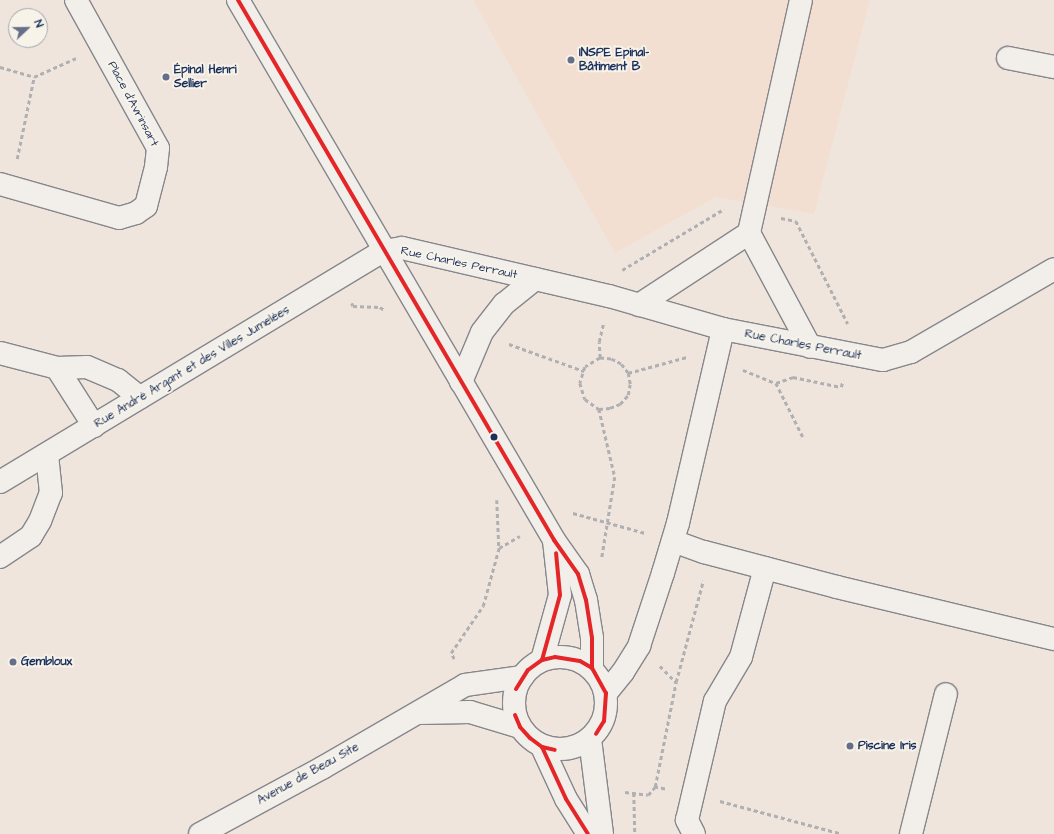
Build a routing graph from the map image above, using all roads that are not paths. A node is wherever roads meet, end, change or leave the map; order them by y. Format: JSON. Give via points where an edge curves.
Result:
{"nodes":[{"id":1,"x":76,"y":0,"type":"edge"},
{"id":2,"x":238,"y":0,"type":"edge"},
{"id":3,"x":801,"y":0,"type":"edge"},
{"id":4,"x":1008,"y":58,"type":"dead end"},
{"id":5,"x":1054,"y":67,"type":"edge"},
{"id":6,"x":6,"y":185,"type":"edge"},
{"id":7,"x":749,"y":233,"type":"junction"},
{"id":8,"x":383,"y":251,"type":"junction"},
{"id":9,"x":1054,"y":270,"type":"edge"},
{"id":10,"x":535,"y":279,"type":"junction"},
{"id":11,"x":639,"y":305,"type":"junction"},
{"id":12,"x":723,"y":329,"type":"junction"},
{"id":13,"x":810,"y":347,"type":"junction"},
{"id":14,"x":0,"y":353,"type":"edge"},
{"id":15,"x":57,"y":368,"type":"junction"},
{"id":16,"x":461,"y":382,"type":"junction"},
{"id":17,"x":140,"y":398,"type":"junction"},
{"id":18,"x":94,"y":426,"type":"junction"},
{"id":19,"x":47,"y":454,"type":"junction"},
{"id":20,"x":0,"y":482,"type":"edge"},
{"id":21,"x":554,"y":540,"type":"junction"},
{"id":22,"x":673,"y":541,"type":"junction"},
{"id":23,"x":0,"y":557,"type":"edge"},
{"id":24,"x":765,"y":568,"type":"junction"},
{"id":25,"x":1054,"y":639,"type":"edge"},
{"id":26,"x":542,"y":660,"type":"junction"},
{"id":27,"x":592,"y":668,"type":"junction"},
{"id":28,"x":522,"y":677,"type":"junction"},
{"id":29,"x":606,"y":693,"type":"junction"},
{"id":30,"x":946,"y":694,"type":"dead end"},
{"id":31,"x":415,"y":713,"type":"junction"},
{"id":32,"x":520,"y":727,"type":"junction"},
{"id":33,"x":590,"y":739,"type":"junction"},
{"id":34,"x":542,"y":746,"type":"junction"},
{"id":35,"x":200,"y":834,"type":"edge"},
{"id":36,"x":588,"y":834,"type":"edge"},
{"id":37,"x":602,"y":834,"type":"edge"},
{"id":38,"x":694,"y":834,"type":"edge"},
{"id":39,"x":911,"y":834,"type":"edge"}],
"edges":[{"from":1,"to":6,"type":"street","name":"Place d'Avrinsart","via":[[158,148],[146,206],[136,213],[119,218]]},
{"from":2,"to":8,"type":"street"},
{"from":3,"to":7,"type":"street"},
{"from":4,"to":5,"type":"street"},
{"from":7,"to":11,"type":"street"},
{"from":7,"to":13,"type":"street"},
{"from":8,"to":10,"type":"street","name":"Rue Charles Perrault","via":[[402,248]]},
{"from":8,"to":16,"type":"street"},
{"from":8,"to":17,"type":"street","name":"Rue André Argant et des Villes Jumelées"},
{"from":9,"to":13,"type":"street","name":"Rue Charles Perrault","via":[[911,352],[883,360]]},
{"from":10,"to":11,"type":"street","name":"Rue Charles Perrault"},
{"from":10,"to":16,"type":"street","name":"Rue Charles Perrault","via":[[504,304],[482,332]]},
{"from":11,"to":12,"type":"street","name":"Rue Charles Perrault"},
{"from":12,"to":13,"type":"street","name":"Rue Charles Perrault"},
{"from":12,"to":22,"type":"street"},
{"from":14,"to":15,"type":"street"},
{"from":15,"to":17,"type":"street","via":[[87,367],[118,380]]},
{"from":15,"to":18,"type":"street"},
{"from":16,"to":21,"type":"street"},
{"from":17,"to":18,"type":"street","name":"Rue André Argant et des Villes Jumelées"},
{"from":18,"to":19,"type":"street","name":"Rue André Argant et des Villes Jumelées"},
{"from":19,"to":20,"type":"street","name":"Rue André Argant et des Villes Jumelées"},
{"from":19,"to":23,"type":"street","via":[[50,493],[40,521],[31,536]]},
{"from":21,"to":26,"type":"street","via":[[560,595]]},
{"from":21,"to":27,"type":"street","via":[[578,574],[586,600],[592,638]]},
{"from":22,"to":24,"type":"street"},
{"from":22,"to":29,"type":"street","via":[[639,646]]},
{"from":24,"to":25,"type":"street"},
{"from":24,"to":38,"type":"street","via":[[741,657],[715,701],[687,820]]},
{"from":26,"to":27,"type":"street","via":[[568,657]]},
{"from":26,"to":28,"type":"street"},
{"from":27,"to":29,"type":"street"},
{"from":28,"to":31,"type":"street","name":"Avenue de Beau Site","via":[[465,685]]},
{"from":28,"to":32,"type":"street","via":[[514,702]]},
{"from":29,"to":33,"type":"street","via":[[604,721]]},
{"from":30,"to":39,"type":"street"},
{"from":31,"to":32,"type":"street","name":"Avenue de Beau Site","via":[[470,712]]},
{"from":31,"to":35,"type":"street","name":"Avenue de Beau Site","via":[[322,768]]},
{"from":32,"to":34,"type":"street"},
{"from":33,"to":34,"type":"street","via":[[568,750]]},
{"from":33,"to":37,"type":"street"},
{"from":34,"to":36,"type":"street","via":[[566,800]]}]}
